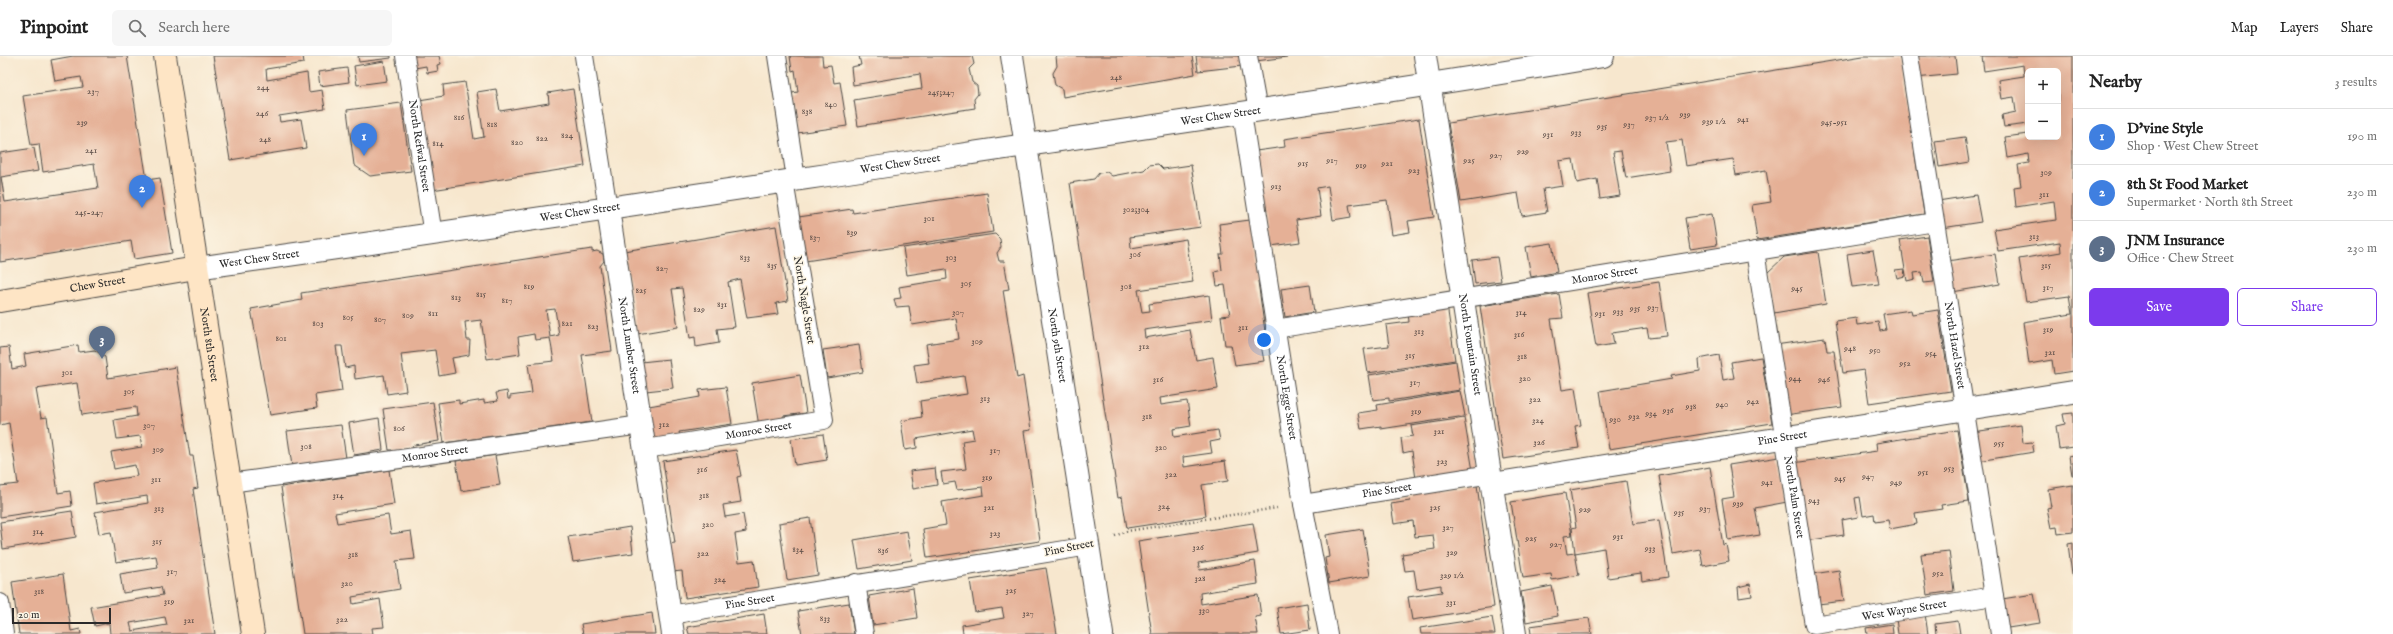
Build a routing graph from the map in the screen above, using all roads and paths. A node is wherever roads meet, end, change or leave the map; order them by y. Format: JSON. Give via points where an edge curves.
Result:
{"nodes":[{"id":1,"x":165,"y":56,"type":"edge"},
{"id":2,"x":404,"y":56,"type":"edge"},
{"id":3,"x":584,"y":56,"type":"edge"},
{"id":4,"x":777,"y":56,"type":"edge"},
{"id":5,"x":1012,"y":56,"type":"edge"},
{"id":6,"x":1248,"y":56,"type":"edge"},
{"id":7,"x":1425,"y":56,"type":"edge"},
{"id":8,"x":1603,"y":56,"type":"edge"},
{"id":9,"x":1909,"y":56,"type":"edge"},
{"id":10,"x":1429,"y":86,"type":"junction"},
{"id":11,"x":1250,"y":112,"type":"junction"},
{"id":12,"x":1026,"y":145,"type":"junction"},
{"id":13,"x":790,"y":180,"type":"junction"},
{"id":14,"x":608,"y":209,"type":"junction"},
{"id":15,"x":1935,"y":222,"type":"junction"},
{"id":16,"x":433,"y":236,"type":"junction"},
{"id":17,"x":1755,"y":251,"type":"junction"},
{"id":18,"x":196,"y":268,"type":"junction"},
{"id":19,"x":1462,"y":298,"type":"junction"},
{"id":20,"x":0,"y":301,"type":"edge"},
{"id":21,"x":1275,"y":329,"type":"junction"},
{"id":22,"x":2073,"y":392,"type":"edge"},
{"id":23,"x":1964,"y":410,"type":"junction"},
{"id":24,"x":824,"y":420,"type":"joint"},
{"id":25,"x":641,"y":425,"type":"junction"},
{"id":26,"x":1786,"y":437,"type":"junction"},
{"id":27,"x":646,"y":449,"type":"junction"},
{"id":28,"x":1491,"y":479,"type":"junction"},
{"id":29,"x":230,"y":483,"type":"junction"},
{"id":30,"x":1304,"y":504,"type":"junction"},
{"id":31,"x":1089,"y":546,"type":"junction"},
{"id":32,"x":856,"y":583,"type":"junction"},
{"id":33,"x":1994,"y":596,"type":"junction"},
{"id":34,"x":0,"y":603,"type":"edge"},
{"id":35,"x":671,"y":624,"type":"edge"},
{"id":36,"x":1814,"y":624,"type":"joint"},
{"id":37,"x":4,"y":634,"type":"edge"},
{"id":38,"x":253,"y":634,"type":"edge"},
{"id":39,"x":864,"y":634,"type":"edge"},
{"id":40,"x":1102,"y":634,"type":"edge"},
{"id":41,"x":1328,"y":634,"type":"edge"},
{"id":42,"x":1515,"y":634,"type":"edge"},
{"id":43,"x":2000,"y":634,"type":"edge"}],
"edges":[{"from":1,"to":18,"type":"street","name":"North 8th Street"},
{"from":2,"to":16,"type":"lane","name":"North Refwal Street"},
{"from":3,"to":14,"type":"lane","name":"North Lumber Street"},
{"from":4,"to":13,"type":"lane","name":"North Nagle Street"},
{"from":5,"to":12,"type":"street","name":"North 9th Street"},
{"from":6,"to":11,"type":"lane","name":"North Egge Street"},
{"from":7,"to":10,"type":"street","name":"North Fountain Street"},
{"from":8,"to":10,"type":"street","name":"West Chew Street"},
{"from":9,"to":15,"type":"lane","name":"North Hazel Street"},
{"from":10,"to":11,"type":"street","name":"West Chew Street"},
{"from":10,"to":19,"type":"street","name":"North Fountain Street"},
{"from":11,"to":12,"type":"street","name":"West Chew Street"},
{"from":11,"to":21,"type":"lane","name":"North Egge Street"},
{"from":12,"to":13,"type":"street","name":"West Chew Street"},
{"from":12,"to":31,"type":"street","name":"North 9th Street"},
{"from":13,"to":14,"type":"street","name":"West Chew Street"},
{"from":13,"to":24,"type":"lane","name":"North Nagle Street"},
{"from":14,"to":16,"type":"street","name":"West Chew Street"},
{"from":14,"to":25,"type":"street","name":"North Lumber Street"},
{"from":15,"to":17,"type":"lane","name":"Monroe Street"},
{"from":15,"to":23,"type":"lane","name":"North Hazel Street"},
{"from":16,"to":18,"type":"street","name":"West Chew Street"},
{"from":17,"to":19,"type":"lane","name":"Monroe Street"},
{"from":17,"to":26,"type":"lane","name":"North Palm Street"},
{"from":18,"to":20,"type":"street","name":"Chew Street"},
{"from":18,"to":29,"type":"street","name":"North 8th Street"},
{"from":19,"to":21,"type":"lane","name":"Monroe Street"},
{"from":19,"to":28,"type":"street","name":"North Fountain Street"},
{"from":21,"to":30,"type":"lane","name":"North Egge Street"},
{"from":22,"to":23,"type":"street","name":"Pine Street"},
{"from":23,"to":26,"type":"street","name":"Pine Street"},
{"from":23,"to":33,"type":"lane","name":"North Hazel Street"},
{"from":24,"to":27,"type":"lane","name":"Monroe Street"},
{"from":25,"to":27,"type":"street","name":"North Lumber Street"},
{"from":25,"to":29,"type":"lane","name":"Monroe Street"},
{"from":26,"to":28,"type":"street","name":"Pine Street"},
{"from":26,"to":36,"type":"lane","name":"North Palm Street"},
{"from":27,"to":35,"type":"street","name":"North Lumber Street"},
{"from":28,"to":30,"type":"lane","name":"Pine Street"},
{"from":28,"to":42,"type":"street","name":"North Fountain Street"},
{"from":29,"to":38,"type":"street","name":"North 8th Street"},
{"from":30,"to":31,"type":"path","name":"Pine Street","via":[[1127,531]]},
{"from":30,"to":41,"type":"lane","name":"North Egge Street"},
{"from":31,"to":32,"type":"lane","name":"Pine Street"},
{"from":31,"to":40,"type":"street","name":"North 9th Street"},
{"from":32,"to":35,"type":"lane","name":"Pine Street"},
{"from":32,"to":39,"type":"lane"},
{"from":33,"to":36,"type":"lane","name":"West Wayne Street"},
{"from":33,"to":43,"type":"lane","name":"North Hazel Street"},
{"from":34,"to":37,"type":"lane"}]}
